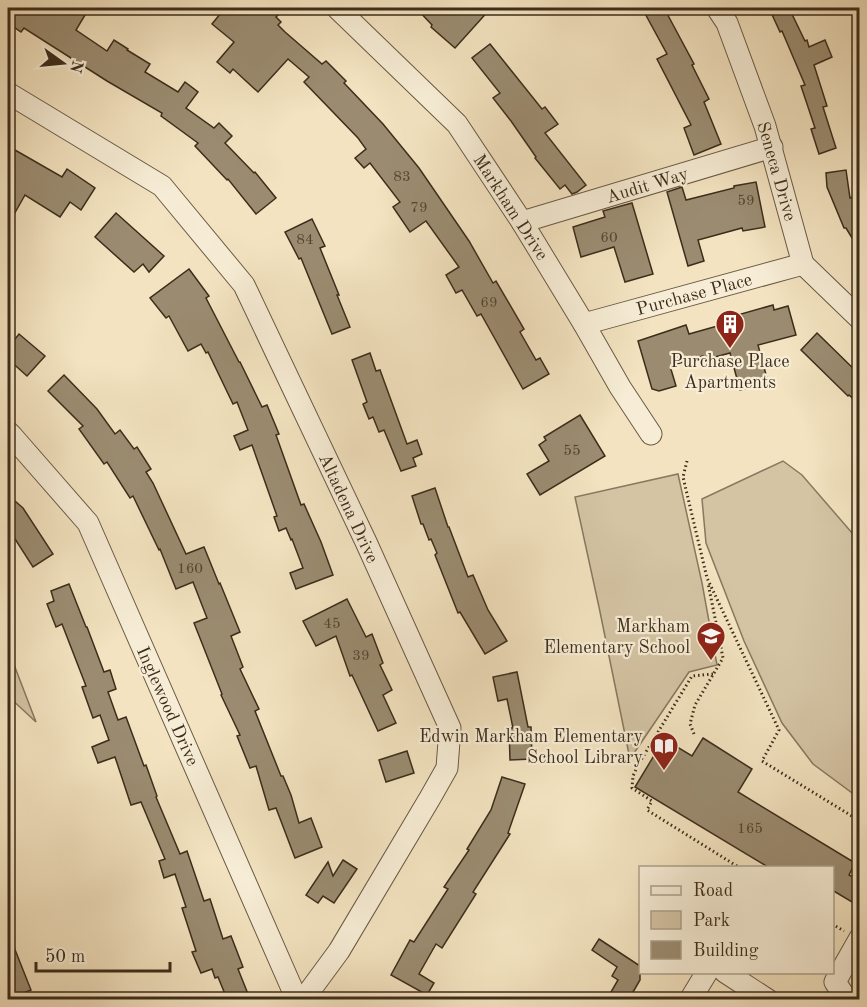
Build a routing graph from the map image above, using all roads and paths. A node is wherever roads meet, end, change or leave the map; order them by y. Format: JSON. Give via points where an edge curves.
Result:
{"nodes":[{"id":1,"x":337,"y":8,"type":"edge"},
{"id":2,"x":717,"y":8,"type":"edge"},
{"id":3,"x":8,"y":93,"type":"edge"},
{"id":4,"x":772,"y":147,"type":"junction"},
{"id":5,"x":522,"y":222,"type":"junction"},
{"id":6,"x":803,"y":264,"type":"junction"},
{"id":7,"x":860,"y":319,"type":"edge"},
{"id":8,"x":584,"y":324,"type":"junction"},
{"id":9,"x":8,"y":432,"type":"edge"},
{"id":10,"x":651,"y":435,"type":"dead end"},
{"id":11,"x":687,"y":461,"type":"dead end"},
{"id":12,"x":706,"y":578,"type":"junction"},
{"id":13,"x":713,"y":674,"type":"junction"},
{"id":14,"x":694,"y":734,"type":"dead end"},
{"id":15,"x":860,"y":821,"type":"edge"},
{"id":16,"x":738,"y":866,"type":"edge"},
{"id":17,"x":834,"y":925,"type":"edge"},
{"id":18,"x":851,"y":934,"type":"edge"},
{"id":19,"x":706,"y":974,"type":"edge"},
{"id":20,"x":728,"y":974,"type":"edge"},
{"id":21,"x":297,"y":999,"type":"edge"},
{"id":22,"x":303,"y":999,"type":"edge"},
{"id":23,"x":690,"y":999,"type":"edge"},
{"id":24,"x":768,"y":999,"type":"edge"},
{"id":25,"x":847,"y":999,"type":"edge"}],
"edges":[{"from":1,"to":5,"type":"street","name":"Markham Drive","via":[[457,124]]},
{"from":2,"to":4,"type":"street","name":"Seneca Drive","via":[[727,23]]},
{"from":3,"to":22,"type":"street","name":"Altadena Drive","via":[[162,186],[244,285],[450,728],[447,768],[339,951]]},
{"from":4,"to":5,"type":"street","name":"Audit Way"},
{"from":4,"to":6,"type":"street","name":"Seneca Drive"},
{"from":5,"to":8,"type":"street","name":"Markham Drive"},
{"from":6,"to":7,"type":"street"},
{"from":6,"to":8,"type":"street","name":"Purchase Place"},
{"from":8,"to":10,"type":"street","name":"Markham Drive"},
{"from":9,"to":21,"type":"street","name":"Inglewood Drive","via":[[88,523]]},
{"from":11,"to":12,"type":"path","via":[[683,477]]},
{"from":12,"to":13,"type":"path","via":[[723,658]]},
{"from":12,"to":15,"type":"path","via":[[779,730],[762,761]]},
{"from":13,"to":14,"type":"path","via":[[695,705],[690,724]]},
{"from":13,"to":16,"type":"path","via":[[692,676],[638,765],[632,788],[652,801],[647,810]]},
{"from":17,"to":18,"type":"path"},
{"from":18,"to":25,"type":"street","via":[[834,982]]},
{"from":19,"to":23,"type":"street"},
{"from":20,"to":24,"type":"street"}]}
